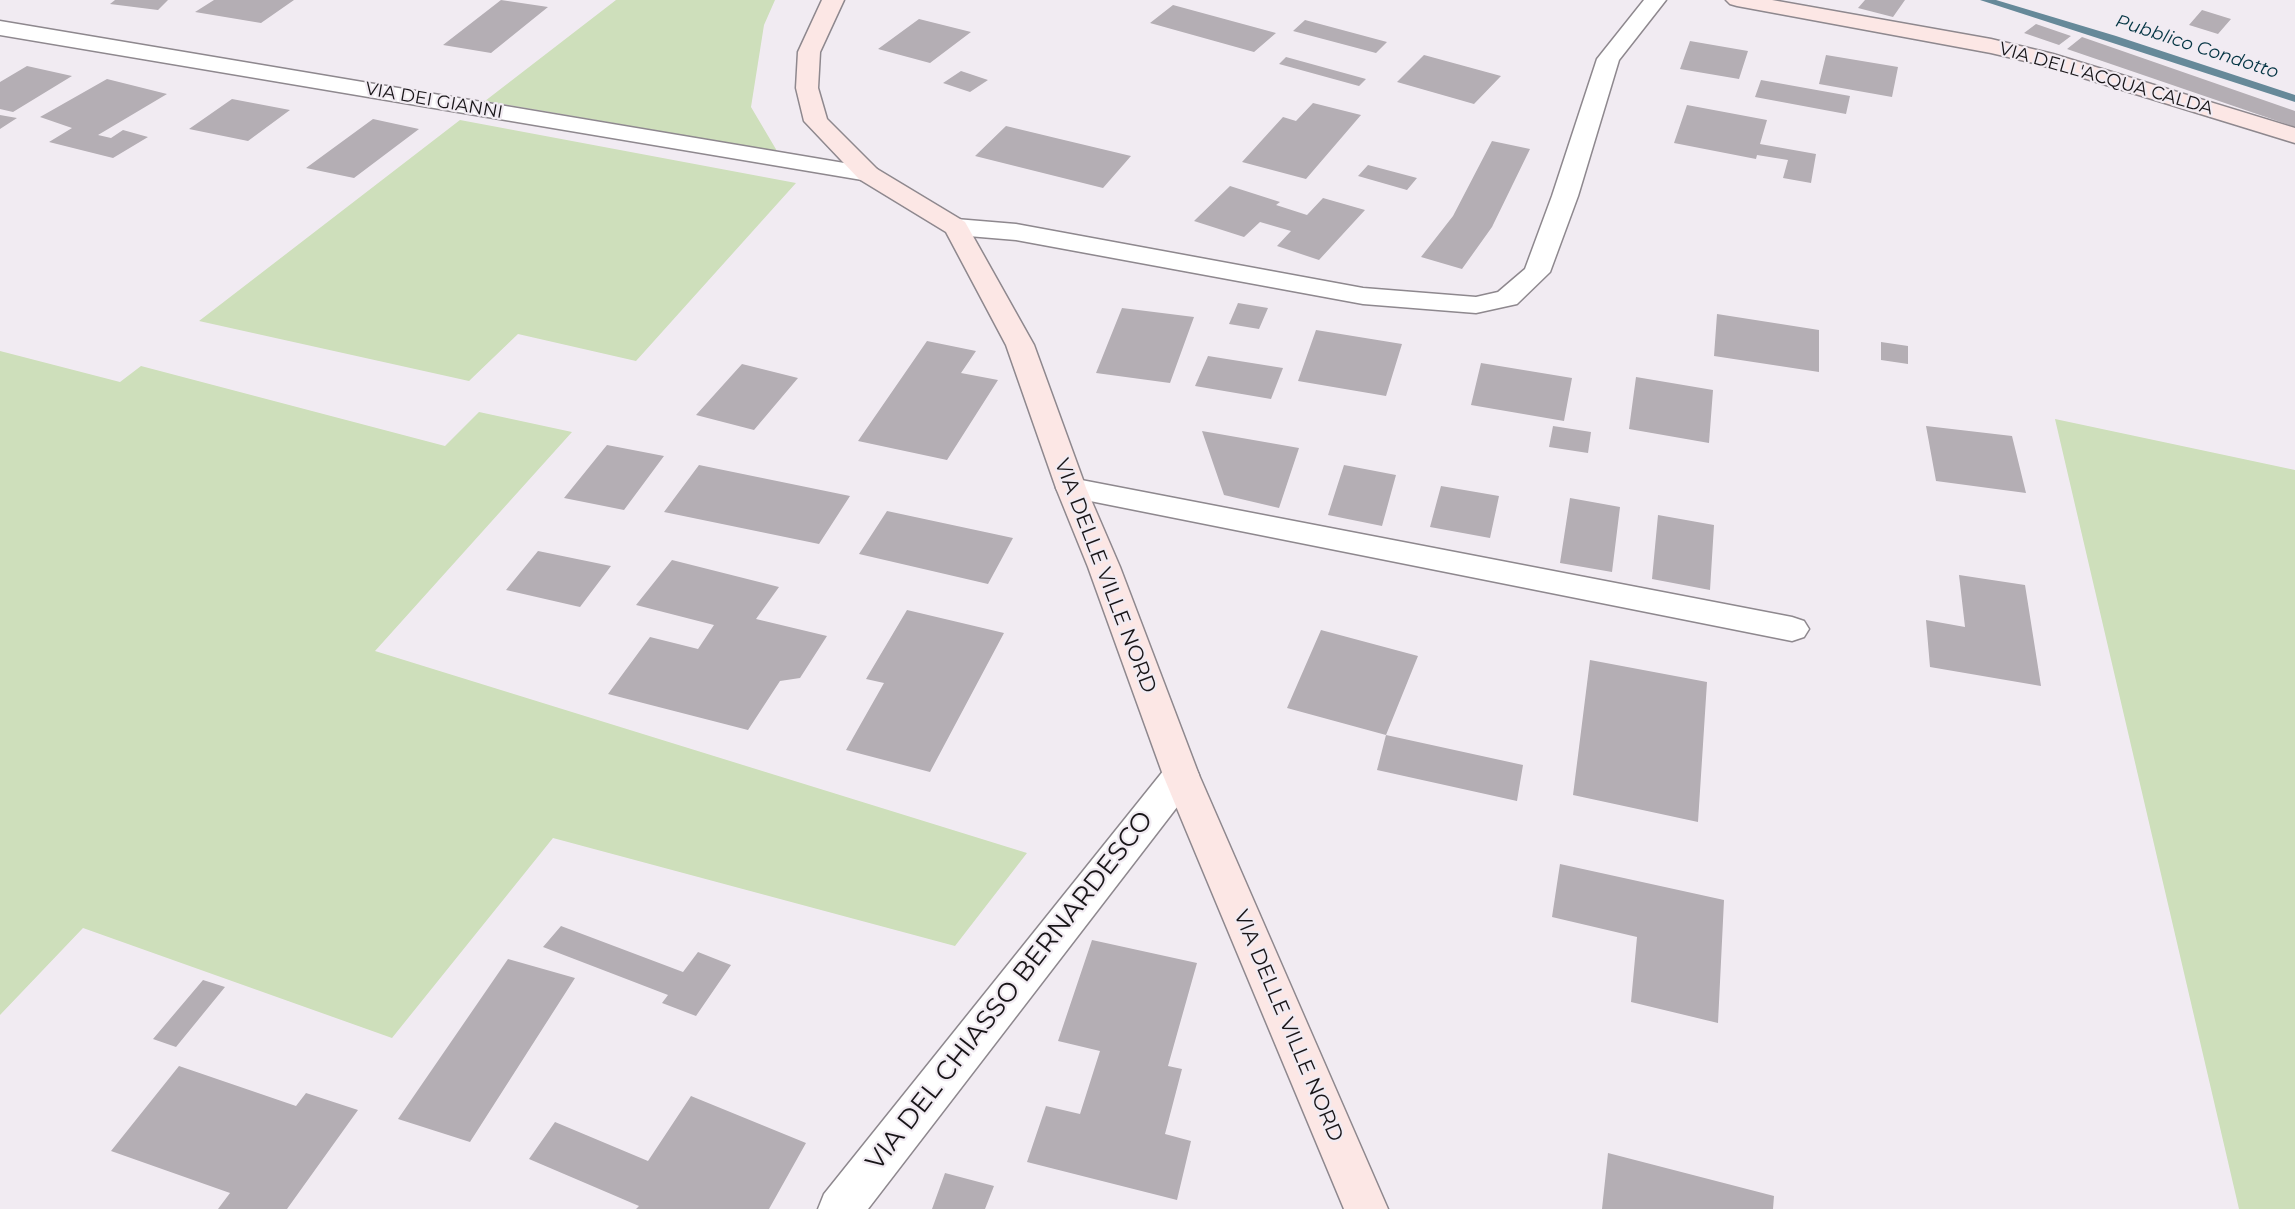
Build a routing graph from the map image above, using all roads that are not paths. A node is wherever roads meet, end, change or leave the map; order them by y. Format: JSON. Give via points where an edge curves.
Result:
{"nodes":[{"id":1,"x":833,"y":0,"type":"edge"},
{"id":2,"x":1655,"y":0,"type":"edge"},
{"id":3,"x":1737,"y":0,"type":"edge"},
{"id":4,"x":0,"y":28,"type":"edge"},
{"id":5,"x":2295,"y":136,"type":"edge"},
{"id":6,"x":868,"y":174,"type":"junction"},
{"id":7,"x":956,"y":226,"type":"junction"},
{"id":8,"x":1071,"y":488,"type":"junction"},
{"id":9,"x":1792,"y":629,"type":"dead end"},
{"id":10,"x":1181,"y":775,"type":"junction"},
{"id":11,"x":840,"y":1209,"type":"edge"},
{"id":12,"x":1366,"y":1209,"type":"edge"}],
"edges":[{"from":1,"to":6,"type":"street","via":[[809,52],[807,88],[816,122]]},
{"from":2,"to":7,"type":"street","via":[[1608,59],[1537,272],[1507,298],[1476,305],[1363,296],[1016,232]]},
{"from":3,"to":5,"type":"street","name":"VIA DELL'ACQUA CALDA","via":[[2023,53]]},
{"from":4,"to":6,"type":"street","name":"VIA DEI GIANNI"},
{"from":6,"to":7,"type":"street"},
{"from":7,"to":8,"type":"street","name":"VIA DELLE VILLE NORD","via":[[1020,345]]},
{"from":8,"to":9,"type":"street"},
{"from":8,"to":10,"type":"street","name":"VIA DELLE VILLE NORD"},
{"from":10,"to":11,"type":"street","name":"VIA DEL CHIASSO BERNARDESCO"},
{"from":10,"to":12,"type":"street","name":"VIA DELLE VILLE NORD"}]}
